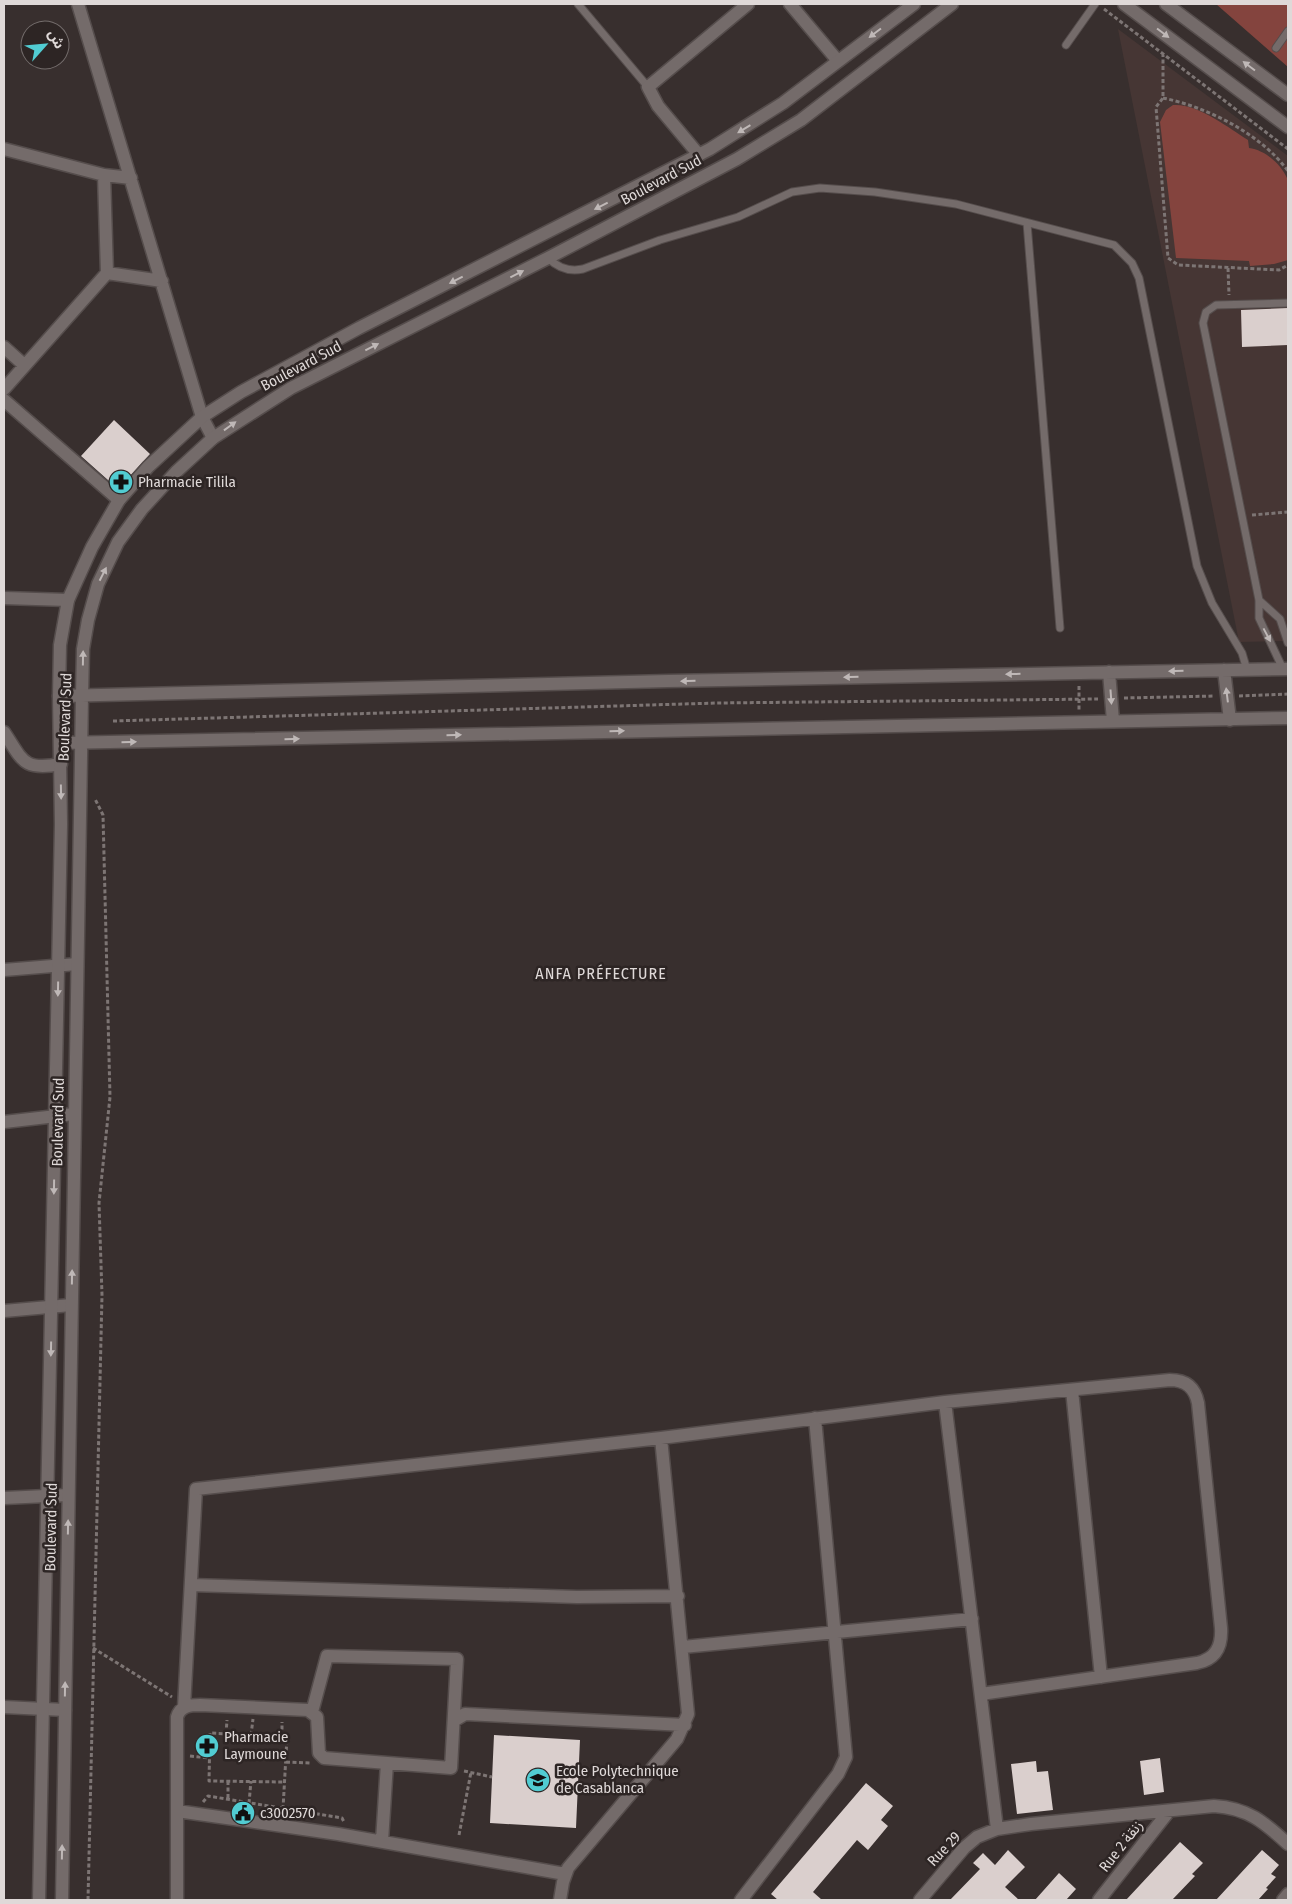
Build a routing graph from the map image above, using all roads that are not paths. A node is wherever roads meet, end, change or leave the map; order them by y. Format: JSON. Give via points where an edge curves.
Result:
{"nodes":[{"id":1,"x":78,"y":4,"type":"edge"},
{"id":2,"x":578,"y":4,"type":"edge"},
{"id":3,"x":748,"y":4,"type":"edge"},
{"id":4,"x":790,"y":4,"type":"edge"},
{"id":5,"x":914,"y":4,"type":"edge"},
{"id":6,"x":952,"y":4,"type":"edge"},
{"id":7,"x":1096,"y":4,"type":"edge"},
{"id":8,"x":1124,"y":4,"type":"edge"},
{"id":9,"x":1166,"y":4,"type":"edge"},
{"id":10,"x":1288,"y":31,"type":"edge"},
{"id":11,"x":1066,"y":45,"type":"dead end"},
{"id":12,"x":1276,"y":48,"type":"dead end"},
{"id":13,"x":838,"y":61,"type":"junction"},
{"id":14,"x":648,"y":87,"type":"junction"},
{"id":15,"x":1286,"y":90,"type":"edge"},
{"id":16,"x":1288,"y":127,"type":"edge"},
{"id":17,"x":4,"y":149,"type":"edge"},
{"id":18,"x":698,"y":155,"type":"junction"},
{"id":19,"x":104,"y":175,"type":"junction"},
{"id":20,"x":131,"y":178,"type":"junction"},
{"id":21,"x":1027,"y":223,"type":"junction"},
{"id":22,"x":548,"y":258,"type":"junction"},
{"id":23,"x":107,"y":273,"type":"junction"},
{"id":24,"x":162,"y":281,"type":"junction"},
{"id":25,"x":1288,"y":303,"type":"edge"},
{"id":26,"x":4,"y":346,"type":"edge"},
{"id":27,"x":24,"y":365,"type":"junction"},
{"id":28,"x":4,"y":389,"type":"edge"},
{"id":29,"x":4,"y":400,"type":"edge"},
{"id":30,"x":202,"y":417,"type":"junction"},
{"id":31,"x":213,"y":438,"type":"junction"},
{"id":32,"x":119,"y":500,"type":"junction"},
{"id":33,"x":4,"y":598,"type":"edge"},
{"id":34,"x":68,"y":600,"type":"junction"},
{"id":35,"x":1259,"y":600,"type":"junction"},
{"id":36,"x":1060,"y":628,"type":"dead end"},
{"id":37,"x":1288,"y":643,"type":"edge"},
{"id":38,"x":1286,"y":669,"type":"edge"},
{"id":39,"x":1224,"y":670,"type":"junction"},
{"id":40,"x":1247,"y":670,"type":"junction"},
{"id":41,"x":1109,"y":672,"type":"junction"},
{"id":42,"x":59,"y":696,"type":"junction"},
{"id":43,"x":82,"y":696,"type":"junction"},
{"id":44,"x":1288,"y":718,"type":"edge"},
{"id":45,"x":1230,"y":720,"type":"junction"},
{"id":46,"x":1112,"y":721,"type":"junction"},
{"id":47,"x":4,"y":732,"type":"edge"},
{"id":48,"x":60,"y":743,"type":"junction"},
{"id":49,"x":81,"y":744,"type":"junction"},
{"id":50,"x":61,"y":764,"type":"junction"},
{"id":51,"x":58,"y":964,"type":"junction"},
{"id":52,"x":77,"y":964,"type":"junction"},
{"id":53,"x":4,"y":970,"type":"edge"},
{"id":54,"x":74,"y":1114,"type":"junction"},
{"id":55,"x":56,"y":1116,"type":"junction"},
{"id":56,"x":4,"y":1122,"type":"edge"},
{"id":57,"x":71,"y":1305,"type":"junction"},
{"id":58,"x":52,"y":1307,"type":"junction"},
{"id":59,"x":4,"y":1311,"type":"edge"},
{"id":60,"x":1072,"y":1390,"type":"junction"},
{"id":61,"x":945,"y":1402,"type":"junction"},
{"id":62,"x":815,"y":1418,"type":"junction"},
{"id":63,"x":661,"y":1438,"type":"junction"},
{"id":64,"x":48,"y":1494,"type":"junction"},
{"id":65,"x":68,"y":1495,"type":"junction"},
{"id":66,"x":4,"y":1498,"type":"edge"},
{"id":67,"x":191,"y":1585,"type":"junction"},
{"id":68,"x":678,"y":1596,"type":"junction"},
{"id":69,"x":972,"y":1619,"type":"junction"},
{"id":70,"x":834,"y":1632,"type":"junction"},
{"id":71,"x":683,"y":1647,"type":"junction"},
{"id":72,"x":1101,"y":1677,"type":"junction"},
{"id":73,"x":981,"y":1694,"type":"junction"},
{"id":74,"x":4,"y":1706,"type":"edge"},
{"id":75,"x":184,"y":1708,"type":"junction"},
{"id":76,"x":44,"y":1709,"type":"junction"},
{"id":77,"x":65,"y":1710,"type":"junction"},
{"id":78,"x":312,"y":1712,"type":"junction"},
{"id":79,"x":455,"y":1720,"type":"junction"},
{"id":80,"x":685,"y":1725,"type":"junction"},
{"id":81,"x":387,"y":1764,"type":"junction"},
{"id":82,"x":177,"y":1811,"type":"junction"},
{"id":83,"x":1169,"y":1811,"type":"junction"},
{"id":84,"x":998,"y":1829,"type":"junction"},
{"id":85,"x":382,"y":1841,"type":"junction"},
{"id":86,"x":1288,"y":1844,"type":"edge"},
{"id":87,"x":565,"y":1874,"type":"junction"},
{"id":88,"x":1288,"y":1894,"type":"edge"},
{"id":89,"x":39,"y":1900,"type":"edge"},
{"id":90,"x":62,"y":1900,"type":"edge"},
{"id":91,"x":177,"y":1900,"type":"edge"},
{"id":92,"x":560,"y":1900,"type":"edge"},
{"id":93,"x":741,"y":1900,"type":"edge"},
{"id":94,"x":920,"y":1900,"type":"edge"},
{"id":95,"x":1099,"y":1900,"type":"edge"},
{"id":96,"x":1283,"y":1900,"type":"edge"}],
"edges":[{"from":1,"to":20,"type":"street"},
{"from":2,"to":14,"type":"lane"},
{"from":3,"to":14,"type":"street"},
{"from":4,"to":13,"type":"street"},
{"from":5,"to":13,"type":"street","name":"Boulevard Sud","one_way":true},
{"from":6,"to":22,"type":"street","name":"Boulevard Sud","via":[[801,120],[736,159]]},
{"from":7,"to":11,"type":"lane"},
{"from":8,"to":16,"type":"street","one_way":true},
{"from":15,"to":9,"type":"street","one_way":true},
{"from":10,"to":12,"type":"lane"},
{"from":13,"to":18,"type":"street","name":"Boulevard Sud","one_way":true,"via":[[783,103]]},
{"from":14,"to":18,"type":"street","via":[[658,106]]},
{"from":17,"to":19,"type":"street"},
{"from":18,"to":30,"type":"street","name":"Boulevard Sud","one_way":true,"via":[[359,328],[241,392]]},
{"from":19,"to":20,"type":"street"},
{"from":19,"to":23,"type":"street"},
{"from":20,"to":24,"type":"street"},
{"from":21,"to":22,"type":"lane","via":[[916,197],[820,188],[792,192],[738,217],[660,240],[583,269],[560,268]]},
{"from":21,"to":36,"type":"lane"},
{"from":21,"to":40,"type":"lane","via":[[1106,242],[1127,256],[1136,270],[1197,566],[1212,603],[1242,653]]},
{"from":31,"to":22,"type":"street","name":"Boulevard Sud","one_way":true,"via":[[291,388]]},
{"from":23,"to":24,"type":"street"},
{"from":23,"to":27,"type":"street"},
{"from":24,"to":30,"type":"street"},
{"from":25,"to":35,"type":"lane","via":[[1229,304],[1210,308],[1203,323]]},
{"from":26,"to":27,"type":"street"},
{"from":27,"to":28,"type":"street"},
{"from":29,"to":32,"type":"street"},
{"from":30,"to":31,"type":"street"},
{"from":30,"to":32,"type":"street","name":"Boulevard Sud","via":[[148,467]]},
{"from":43,"to":31,"type":"street","name":"Boulevard Sud","one_way":true,"via":[[83,649],[88,620],[98,584],[118,542],[142,509]]},
{"from":32,"to":34,"type":"street","name":"Boulevard Sud","via":[[92,547]]},
{"from":33,"to":34,"type":"street"},
{"from":34,"to":42,"type":"street","name":"Boulevard Sud","via":[[60,646]]},
{"from":35,"to":37,"type":"lane","via":[[1280,619]]},
{"from":35,"to":38,"type":"lane","one_way":true,"via":[[1259,618]]},
{"from":38,"to":40,"type":"street"},
{"from":39,"to":40,"type":"street"},
{"from":39,"to":41,"type":"street","one_way":true},
{"from":45,"to":39,"type":"street","one_way":true},
{"from":41,"to":43,"type":"street","one_way":true},
{"from":41,"to":46,"type":"street","one_way":true},
{"from":42,"to":43,"type":"street"},
{"from":42,"to":48,"type":"street","name":"Boulevard Sud"},
{"from":43,"to":49,"type":"street","name":"Boulevard Sud"},
{"from":44,"to":45,"type":"street"},
{"from":45,"to":46,"type":"street"},
{"from":49,"to":46,"type":"street","one_way":true},
{"from":47,"to":50,"type":"street","via":[[25,762],[35,767]]},
{"from":48,"to":49,"type":"street"},
{"from":48,"to":50,"type":"street","name":"Boulevard Sud"},
{"from":49,"to":52,"type":"street","name":"Boulevard Sud"},
{"from":50,"to":51,"type":"street","name":"Boulevard Sud","one_way":true},
{"from":51,"to":52,"type":"street"},
{"from":51,"to":53,"type":"street"},
{"from":51,"to":55,"type":"street","name":"Boulevard Sud","one_way":true},
{"from":52,"to":54,"type":"street","name":"Boulevard Sud"},
{"from":54,"to":55,"type":"street"},
{"from":57,"to":54,"type":"street","name":"Boulevard Sud","one_way":true},
{"from":55,"to":56,"type":"street"},
{"from":55,"to":58,"type":"street","name":"Boulevard Sud","one_way":true},
{"from":57,"to":58,"type":"street"},
{"from":57,"to":65,"type":"street","name":"Boulevard Sud"},
{"from":58,"to":59,"type":"street"},
{"from":58,"to":64,"type":"street","name":"Boulevard Sud","one_way":true},
{"from":60,"to":61,"type":"street"},
{"from":60,"to":72,"type":"street"},
{"from":60,"to":72,"type":"street","via":[[1177,1380],[1194,1390],[1218,1598],[1221,1642],[1210,1658],[1197,1663]]},
{"from":61,"to":62,"type":"street"},
{"from":61,"to":69,"type":"street"},
{"from":62,"to":63,"type":"street"},
{"from":62,"to":70,"type":"street"},
{"from":63,"to":67,"type":"street","via":[[196,1489]]},
{"from":63,"to":68,"type":"street"},
{"from":64,"to":65,"type":"street"},
{"from":64,"to":66,"type":"street"},
{"from":64,"to":76,"type":"street","name":"Boulevard Sud"},
{"from":77,"to":65,"type":"street","name":"Boulevard Sud","one_way":true},
{"from":67,"to":68,"type":"street","via":[[577,1597]]},
{"from":67,"to":75,"type":"street"},
{"from":68,"to":71,"type":"street"},
{"from":69,"to":70,"type":"street"},
{"from":69,"to":73,"type":"street"},
{"from":70,"to":71,"type":"street"},
{"from":70,"to":93,"type":"street","via":[[846,1757],[838,1774]]},
{"from":71,"to":80,"type":"street","via":[[688,1702]]},
{"from":72,"to":73,"type":"street"},
{"from":73,"to":84,"type":"street"},
{"from":74,"to":76,"type":"street"},
{"from":75,"to":78,"type":"street","via":[[200,1705]]},
{"from":75,"to":82,"type":"street","via":[[177,1717],[183,1756]]},
{"from":76,"to":77,"type":"street"},
{"from":76,"to":89,"type":"street","name":"Boulevard Sud"},
{"from":90,"to":77,"type":"street","name":"Boulevard Sud","one_way":true},
{"from":78,"to":79,"type":"street","via":[[327,1656],[456,1659]]},
{"from":78,"to":81,"type":"street","via":[[319,1724],[320,1756],[328,1760]]},
{"from":79,"to":80,"type":"street","via":[[465,1714]]},
{"from":79,"to":81,"type":"street","via":[[451,1768]]},
{"from":80,"to":87,"type":"street","via":[[677,1739]]},
{"from":81,"to":85,"type":"street"},
{"from":82,"to":85,"type":"street"},
{"from":82,"to":91,"type":"street"},
{"from":83,"to":84,"type":"street","name":"Rue 29"},
{"from":83,"to":86,"type":"street","name":"Rue 29","via":[[1234,1807],[1253,1816]]},
{"from":83,"to":95,"type":"street","name":"Rue 2 زنقة"},
{"from":84,"to":94,"type":"street","name":"Rue 29","via":[[977,1837],[964,1848]]},
{"from":85,"to":87,"type":"street"},
{"from":87,"to":92,"type":"street"},
{"from":88,"to":96,"type":"street"}]}
